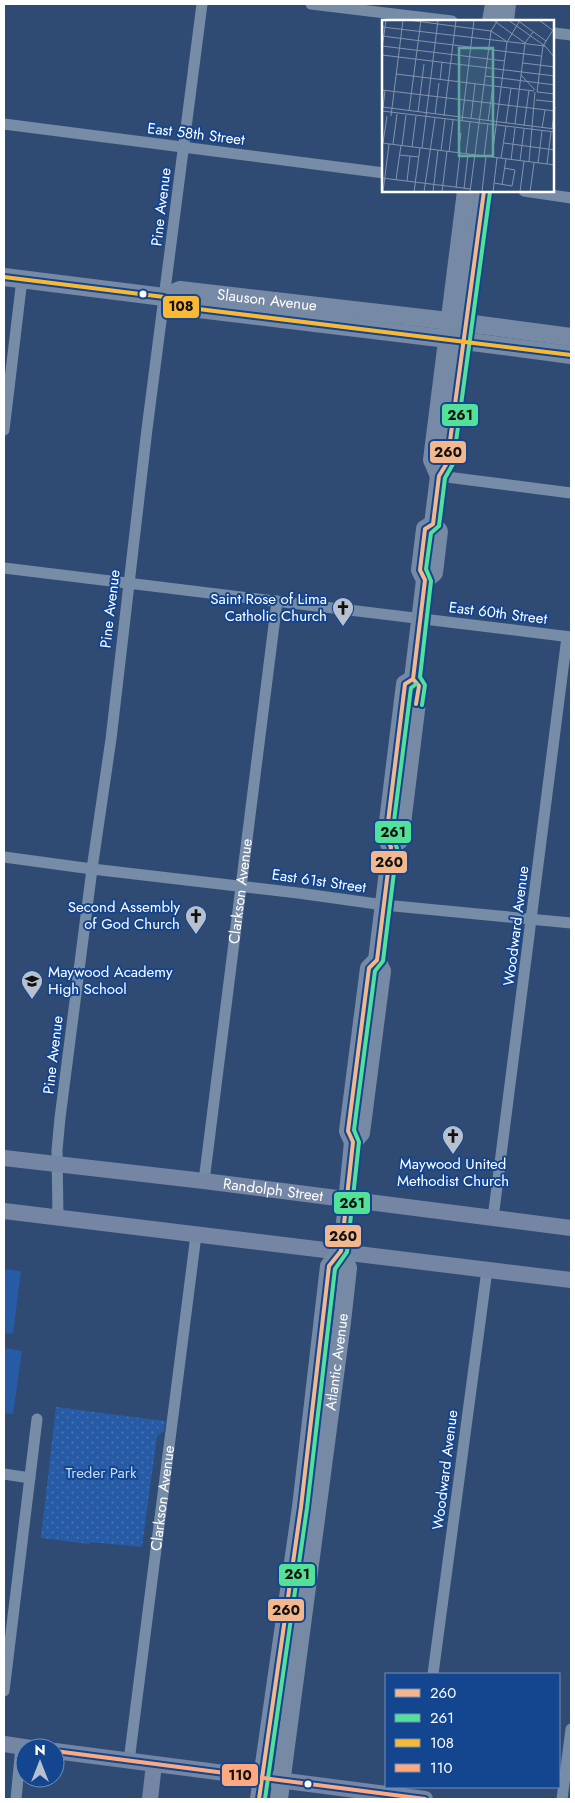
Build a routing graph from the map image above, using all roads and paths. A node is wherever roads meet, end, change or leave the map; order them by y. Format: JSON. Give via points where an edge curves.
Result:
{"nodes":[{"id":1,"x":202,"y":4,"type":"edge"},
{"id":2,"x":311,"y":4,"type":"edge"},
{"id":3,"x":494,"y":4,"type":"edge"},
{"id":4,"x":507,"y":4,"type":"edge"},
{"id":5,"x":444,"y":20,"type":"edge"},
{"id":6,"x":492,"y":20,"type":"edge"},
{"id":7,"x":505,"y":20,"type":"edge"},
{"id":8,"x":555,"y":33,"type":"edge"},
{"id":9,"x":571,"y":35,"type":"edge"},
{"id":10,"x":4,"y":124,"type":"edge"},
{"id":11,"x":184,"y":147,"type":"junction"},
{"id":12,"x":382,"y":173,"type":"edge"},
{"id":13,"x":466,"y":192,"type":"edge"},
{"id":14,"x":484,"y":192,"type":"edge"},
{"id":15,"x":531,"y":192,"type":"edge"},
{"id":16,"x":571,"y":198,"type":"edge"},
{"id":17,"x":4,"y":277,"type":"edge"},
{"id":18,"x":22,"y":279,"type":"junction"},
{"id":19,"x":164,"y":297,"type":"junction"},
{"id":20,"x":458,"y":322,"type":"junction"},
{"id":21,"x":571,"y":338,"type":"edge"},
{"id":22,"x":455,"y":340,"type":"junction"},
{"id":23,"x":571,"y":355,"type":"edge"},
{"id":24,"x":4,"y":430,"type":"edge"},
{"id":25,"x":438,"y":476,"type":"junction"},
{"id":26,"x":571,"y":493,"type":"edge"},
{"id":27,"x":4,"y":568,"type":"edge"},
{"id":28,"x":128,"y":583,"type":"junction"},
{"id":29,"x":277,"y":602,"type":"junction"},
{"id":30,"x":420,"y":619,"type":"junction"},
{"id":31,"x":569,"y":637,"type":"edge"},
{"id":32,"x":4,"y":857,"type":"edge"},
{"id":33,"x":92,"y":869,"type":"junction"},
{"id":34,"x":242,"y":886,"type":"junction"},
{"id":35,"x":384,"y":905,"type":"junction"},
{"id":36,"x":532,"y":918,"type":"junction"},
{"id":37,"x":571,"y":923,"type":"edge"},
{"id":38,"x":4,"y":1158,"type":"edge"},
{"id":39,"x":56,"y":1165,"type":"junction"},
{"id":40,"x":204,"y":1181,"type":"junction"},
{"id":41,"x":347,"y":1202,"type":"junction"},
{"id":42,"x":4,"y":1211,"type":"edge"},
{"id":43,"x":58,"y":1218,"type":"junction"},
{"id":44,"x":494,"y":1218,"type":"junction"},
{"id":45,"x":571,"y":1228,"type":"edge"},
{"id":46,"x":196,"y":1235,"type":"junction"},
{"id":47,"x":341,"y":1251,"type":"junction"},
{"id":48,"x":487,"y":1270,"type":"junction"},
{"id":49,"x":571,"y":1280,"type":"edge"},
{"id":50,"x":37,"y":1419,"type":"dead end"},
{"id":51,"x":4,"y":1474,"type":"edge"},
{"id":52,"x":30,"y":1478,"type":"junction"},
{"id":53,"x":433,"y":1673,"type":"edge"},
{"id":54,"x":4,"y":1691,"type":"edge"},
{"id":55,"x":571,"y":1729,"type":"edge"},
{"id":56,"x":65,"y":1752,"type":"edge"},
{"id":57,"x":129,"y":1761,"type":"junction"},
{"id":58,"x":154,"y":1764,"type":"junction"},
{"id":59,"x":262,"y":1778,"type":"junction"},
{"id":60,"x":282,"y":1781,"type":"junction"},
{"id":61,"x":419,"y":1795,"type":"edge"},
{"id":62,"x":150,"y":1799,"type":"edge"},
{"id":63,"x":259,"y":1799,"type":"edge"},
{"id":64,"x":279,"y":1799,"type":"edge"},
{"id":65,"x":562,"y":1799,"type":"edge"}],
"edges":[{"from":1,"to":11,"type":"street","name":"Pine Avenue"},
{"from":2,"to":5,"type":"street"},
{"from":3,"to":6,"type":"main road"},
{"from":4,"to":7,"type":"main road"},
{"from":8,"to":9,"type":"street"},
{"from":10,"to":11,"type":"street","name":"East 58th Street"},
{"from":11,"to":12,"type":"street","name":"East 58th Street"},
{"from":11,"to":19,"type":"street","name":"Pine Avenue"},
{"from":13,"to":20,"type":"main road"},
{"from":14,"to":20,"type":"main road"},
{"from":15,"to":16,"type":"street"},
{"from":17,"to":18,"type":"main road"},
{"from":18,"to":19,"type":"main road"},
{"from":18,"to":24,"type":"street"},
{"from":19,"to":20,"type":"main road","name":"Slauson Avenue","via":[[180,290]]},
{"from":19,"to":22,"type":"main road","name":"Slauson Avenue","via":[[182,307]]},
{"from":19,"to":28,"type":"street","name":"Pine Avenue"},
{"from":20,"to":21,"type":"main road","name":"Slauson Avenue"},
{"from":20,"to":22,"type":"main road"},
{"from":22,"to":23,"type":"main road","name":"Slauson Avenue"},
{"from":22,"to":25,"type":"main road","via":[[432,460]]},
{"from":25,"to":26,"type":"street"},
{"from":25,"to":30,"type":"main road","via":[[433,524],[425,529],[420,570],[426,580]]},
{"from":27,"to":28,"type":"street","name":"East 60th Street"},
{"from":28,"to":29,"type":"street","name":"East 60th Street"},
{"from":28,"to":33,"type":"street","name":"Pine Avenue","via":[[112,732]]},
{"from":29,"to":30,"type":"street","name":"East 60th Street"},
{"from":29,"to":34,"type":"street","name":"Clarkson Avenue"},
{"from":30,"to":31,"type":"street","name":"East 60th Street"},
{"from":30,"to":35,"type":"main road","name":"Atlantic Avenue","via":[[413,679],[419,686],[400,840],[391,847]]},
{"from":31,"to":36,"type":"street","name":"Woodward Avenue"},
{"from":32,"to":33,"type":"street","name":"East 61st Street"},
{"from":33,"to":34,"type":"street","name":"East 61st Street"},
{"from":33,"to":39,"type":"street","name":"Pine Avenue"},
{"from":34,"to":35,"type":"street","name":"East 61st Street"},
{"from":34,"to":40,"type":"street","name":"Clarkson Avenue"},
{"from":35,"to":36,"type":"street","name":"East 61st Street"},
{"from":35,"to":41,"type":"main road","name":"Atlantic Avenue","via":[[376,960],[382,971],[371,1067],[361,1133],[353,1142]]},
{"from":36,"to":37,"type":"street","name":"East 61st Street"},
{"from":36,"to":44,"type":"street","name":"Woodward Avenue"},
{"from":38,"to":39,"type":"street","name":"Randolph Street"},
{"from":39,"to":40,"type":"street","name":"Randolph Street"},
{"from":39,"to":43,"type":"street","name":"Pine Avenue"},
{"from":40,"to":41,"type":"street","name":"Randolph Street"},
{"from":41,"to":44,"type":"street","name":"Randolph Street"},
{"from":41,"to":47,"type":"main road","name":"Atlantic Avenue"},
{"from":42,"to":43,"type":"street"},
{"from":43,"to":46,"type":"street"},
{"from":44,"to":45,"type":"street","name":"Randolph Street"},
{"from":46,"to":47,"type":"street"},
{"from":46,"to":57,"type":"street","name":"Clarkson Avenue"},
{"from":47,"to":48,"type":"street"},
{"from":47,"to":59,"type":"main road","name":"Atlantic Avenue","via":[[329,1266],[301,1507]]},
{"from":47,"to":60,"type":"main road","name":"Atlantic Avenue","via":[[348,1268],[341,1331]]},
{"from":48,"to":49,"type":"street"},
{"from":48,"to":53,"type":"street","name":"Woodward Avenue"},
{"from":50,"to":52,"type":"street"},
{"from":51,"to":52,"type":"street"},
{"from":52,"to":54,"type":"street"},
{"from":55,"to":65,"type":"street"},
{"from":56,"to":57,"type":"street"},
{"from":57,"to":58,"type":"street"},
{"from":58,"to":59,"type":"street"},
{"from":58,"to":62,"type":"street"},
{"from":59,"to":60,"type":"street"},
{"from":59,"to":63,"type":"main road","name":"Atlantic Avenue"},
{"from":60,"to":61,"type":"street"},
{"from":60,"to":64,"type":"main road","name":"Atlantic Avenue"}]}
